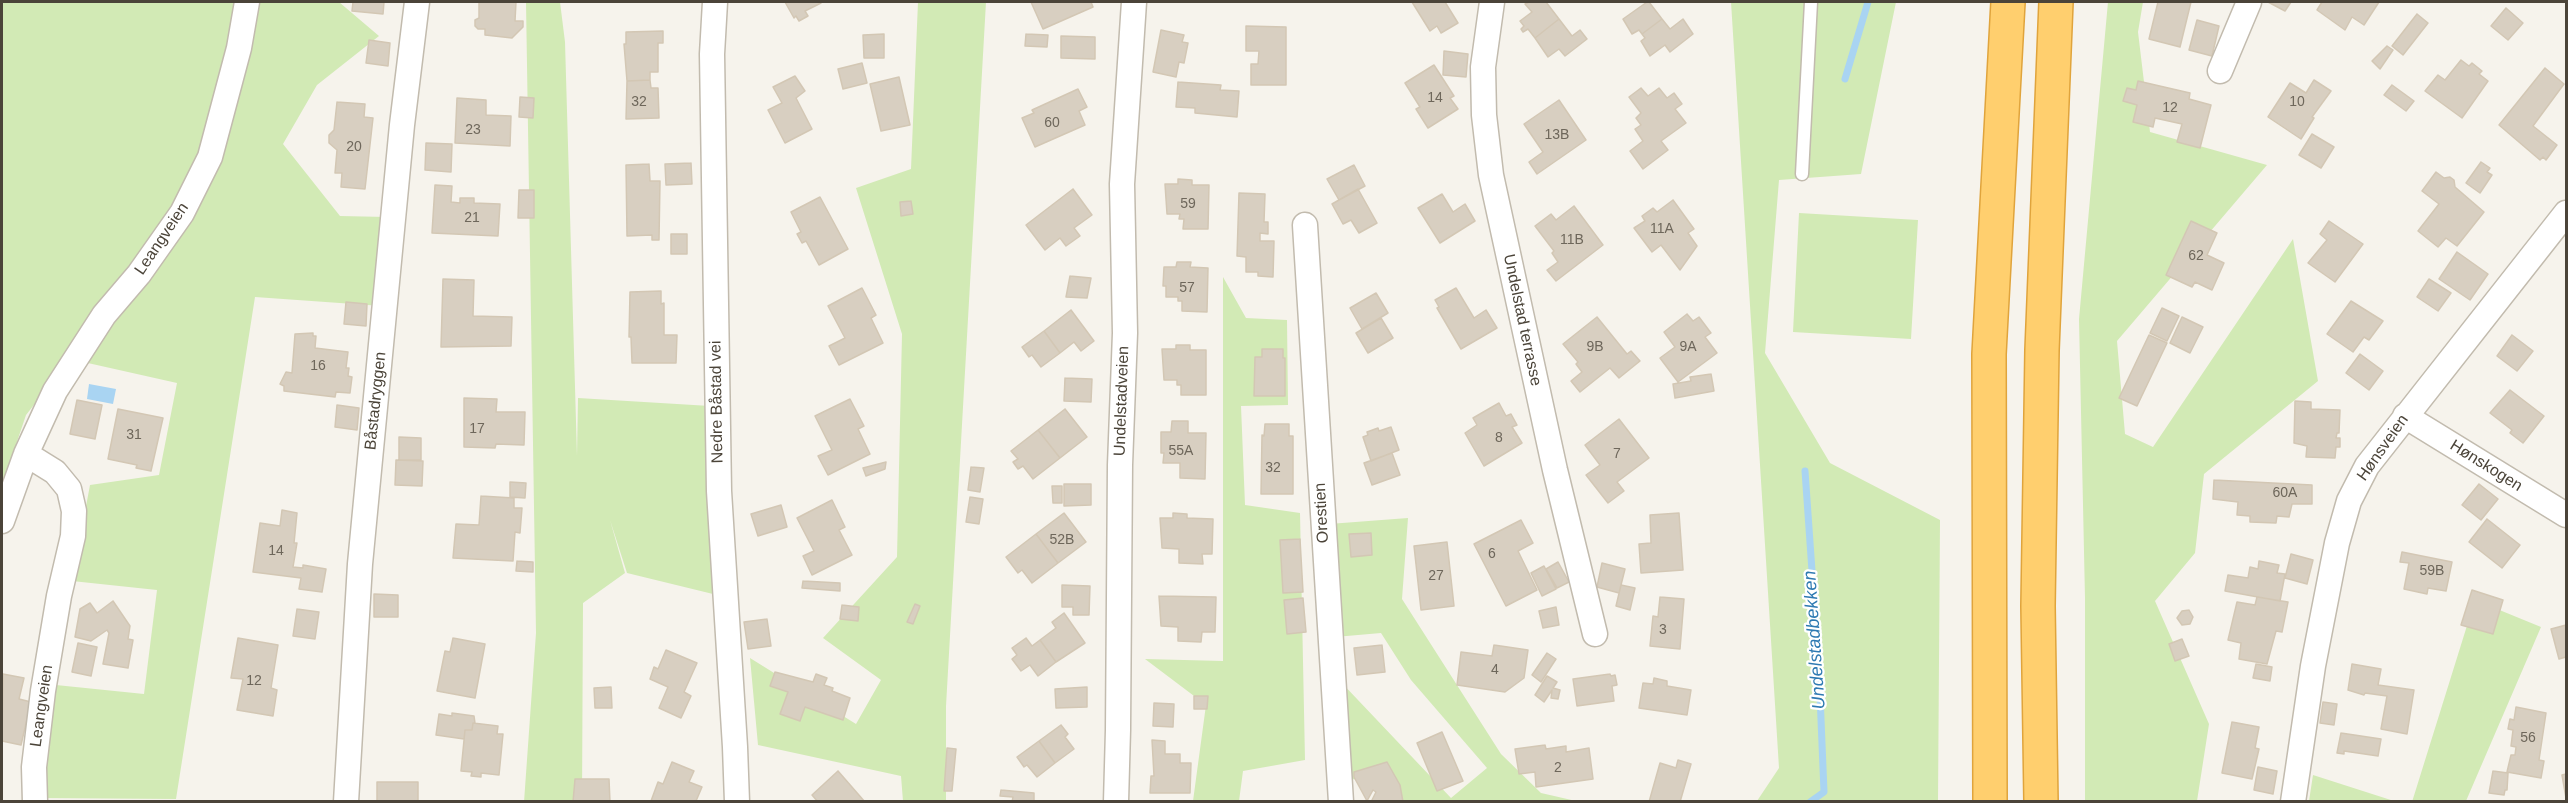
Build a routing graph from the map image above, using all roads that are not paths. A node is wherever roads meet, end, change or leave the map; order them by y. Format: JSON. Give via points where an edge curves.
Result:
{"nodes":[{"id":1,"x":247,"y":2,"type":"edge"},
{"id":2,"x":417,"y":2,"type":"edge"},
{"id":3,"x":715,"y":2,"type":"edge"},
{"id":4,"x":1134,"y":2,"type":"edge"},
{"id":5,"x":1491,"y":2,"type":"edge"},
{"id":6,"x":1811,"y":2,"type":"edge"},
{"id":7,"x":2008,"y":2,"type":"edge"},
{"id":8,"x":2056,"y":2,"type":"edge"},
{"id":9,"x":2249,"y":2,"type":"edge"},
{"id":10,"x":2220,"y":71,"type":"dead end"},
{"id":11,"x":1802,"y":174,"type":"dead end"},
{"id":12,"x":2566,"y":213,"type":"edge"},
{"id":13,"x":1305,"y":225,"type":"dead end"},
{"id":14,"x":2405,"y":416,"type":"junction"},
{"id":15,"x":26,"y":454,"type":"junction"},
{"id":16,"x":2566,"y":515,"type":"edge"},
{"id":17,"x":2,"y":521,"type":"edge"},
{"id":18,"x":1595,"y":634,"type":"dead end"},
{"id":19,"x":35,"y":801,"type":"edge"},
{"id":20,"x":346,"y":801,"type":"edge"},
{"id":21,"x":737,"y":801,"type":"edge"},
{"id":22,"x":1116,"y":801,"type":"edge"},
{"id":23,"x":1341,"y":801,"type":"edge"},
{"id":24,"x":1990,"y":801,"type":"edge"},
{"id":25,"x":2041,"y":801,"type":"edge"},
{"id":26,"x":2293,"y":801,"type":"edge"}],
"edges":[{"from":1,"to":15,"type":"street","name":"Leangveien","via":[[215,143],[198,182],[182,213],[104,315],[55,391]]},
{"from":2,"to":20,"type":"street","name":"Båstadryggen","via":[[360,564]]},
{"from":3,"to":21,"type":"street","name":"Nedre Båstad vei","via":[[712,54],[719,490]]},
{"from":4,"to":22,"type":"street","name":"Undelstadveien","via":[[1122,184],[1125,333],[1119,465]]},
{"from":5,"to":18,"type":"street","name":"Undelstad terrasse","via":[[1483,67],[1491,175]]},
{"from":6,"to":11,"type":"lane"},
{"from":7,"to":24,"type":"highway","via":[[1989,354]]},
{"from":8,"to":25,"type":"highway","via":[[2042,350],[2038,606]]},
{"from":9,"to":10,"type":"street"},
{"from":12,"to":14,"type":"street","name":"Hønsveien"},
{"from":13,"to":23,"type":"street","name":"Orestien"},
{"from":14,"to":16,"type":"street","name":"Hønskogen"},
{"from":14,"to":26,"type":"street","name":"Hønsveien","via":[[2367,466],[2349,501],[2313,666]]},
{"from":15,"to":17,"type":"street","name":"Leangveien"},
{"from":15,"to":19,"type":"street","name":"Leangveien","via":[[62,480],[69,489],[74,511],[73,536],[43,691],[34,766]]}]}
